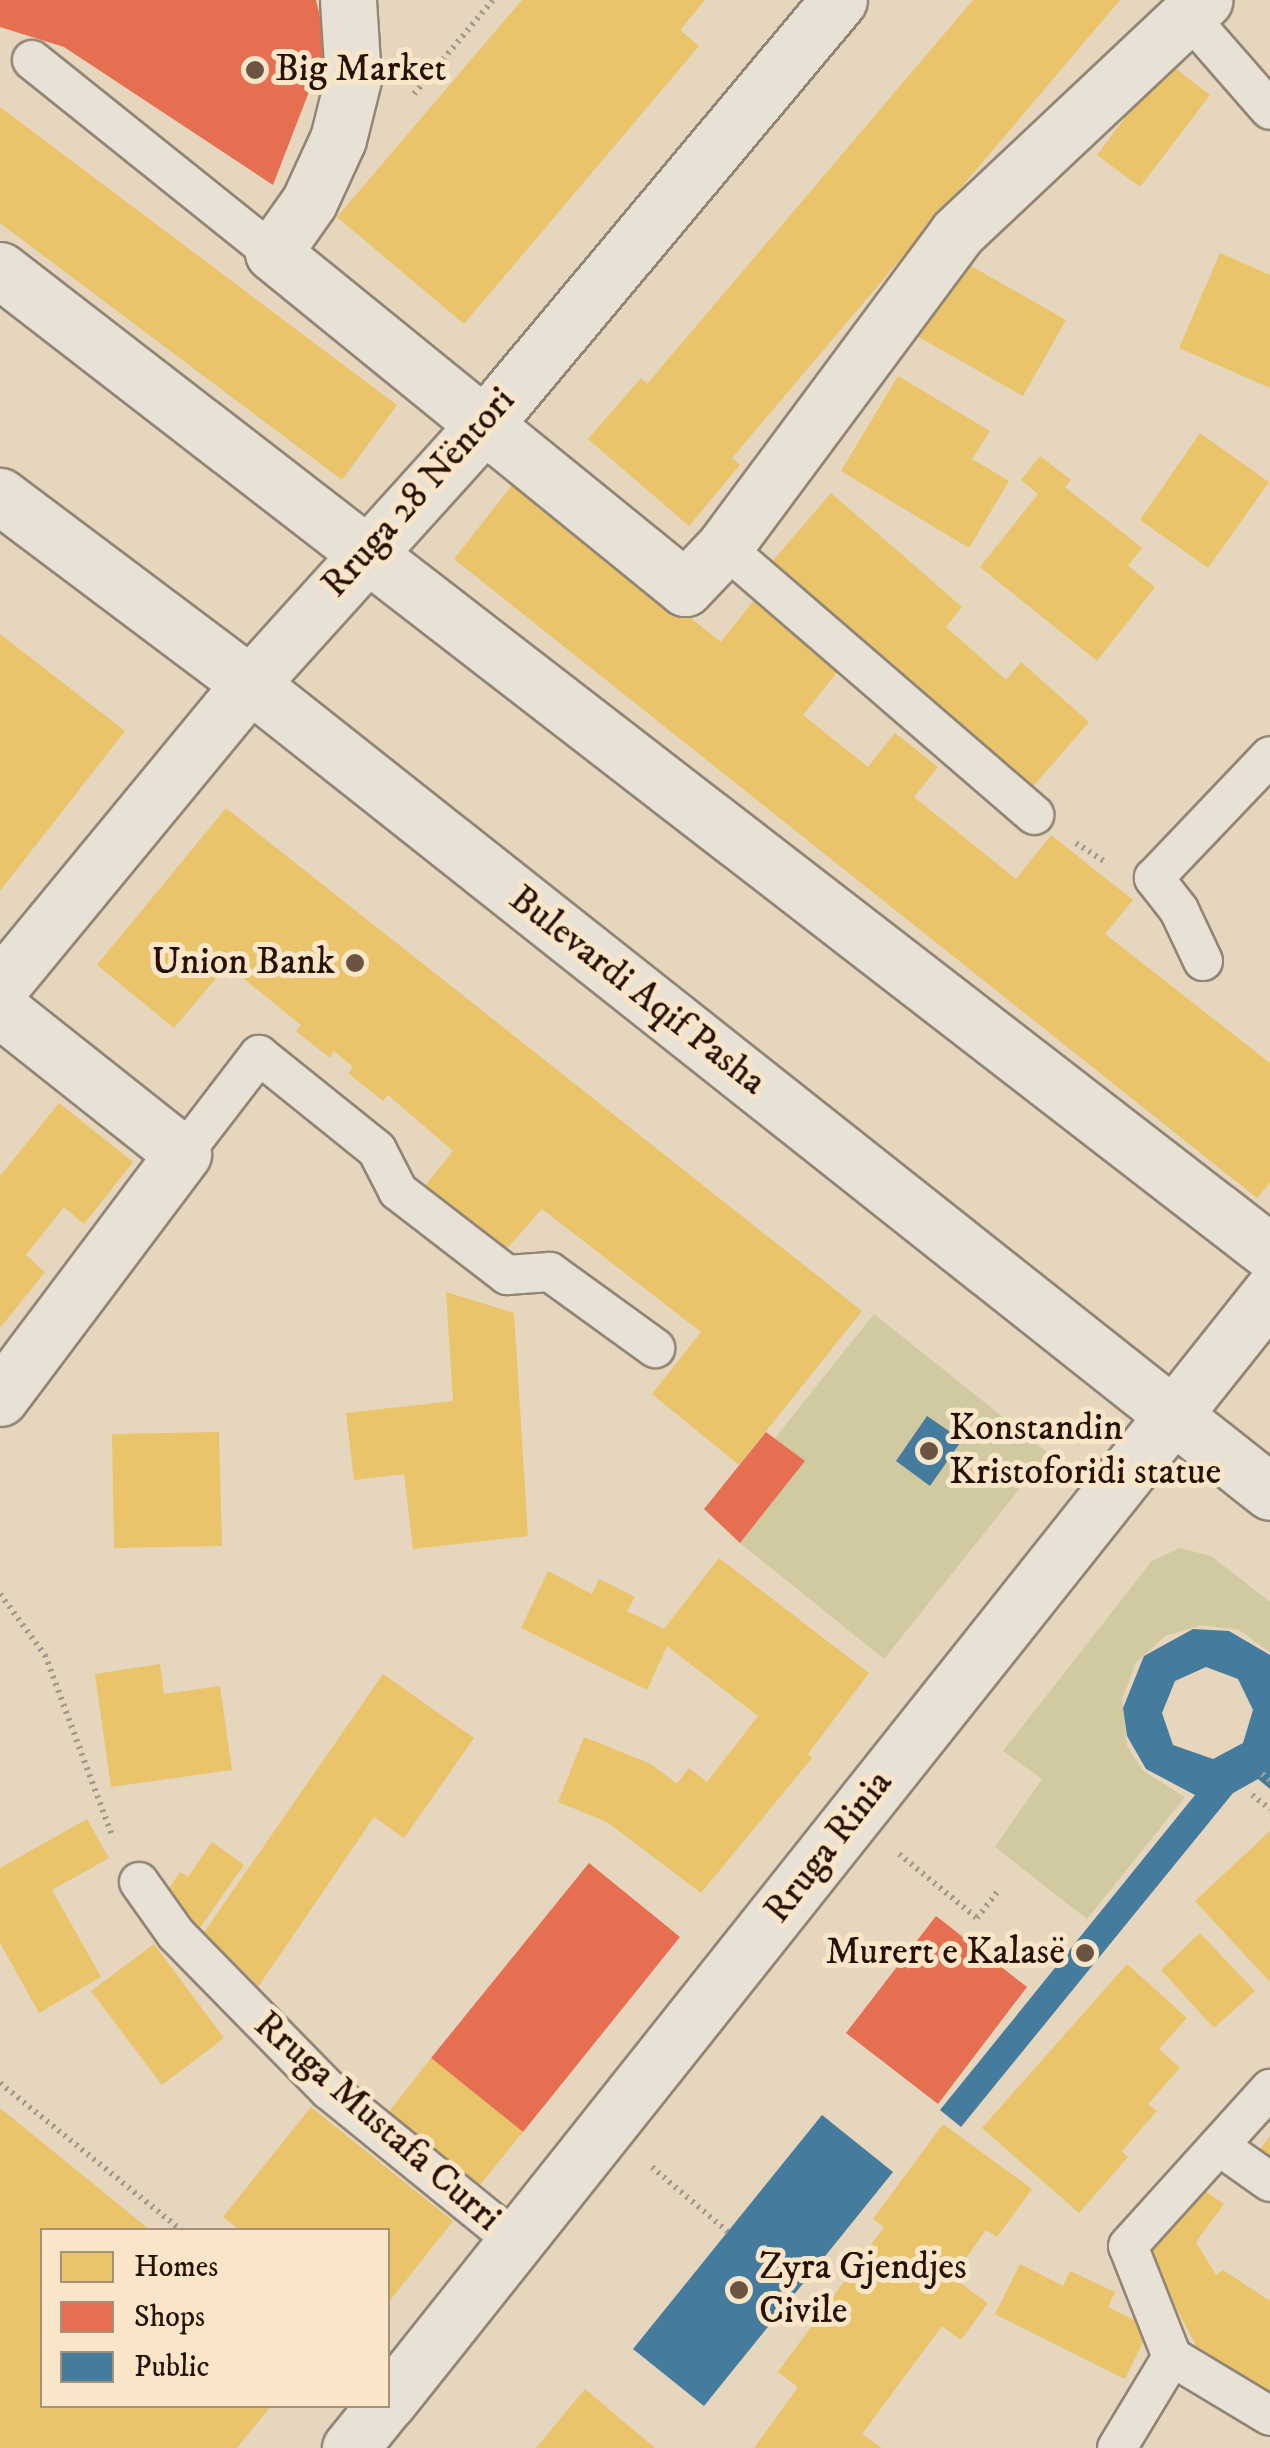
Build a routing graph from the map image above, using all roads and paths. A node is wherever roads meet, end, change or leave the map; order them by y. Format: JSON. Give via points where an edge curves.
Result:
{"nodes":[{"id":1,"x":348,"y":0,"type":"edge"},
{"id":2,"x":494,"y":0,"type":"edge"},
{"id":3,"x":840,"y":0,"type":"edge"},
{"id":4,"x":1196,"y":9,"type":"edge"},
{"id":5,"x":32,"y":60,"type":"dead end"},
{"id":6,"x":1270,"y":110,"type":"edge"},
{"id":7,"x":338,"y":139,"type":"junction"},
{"id":8,"x":273,"y":252,"type":"junction"},
{"id":9,"x":0,"y":270,"type":"edge"},
{"id":10,"x":483,"y":426,"type":"junction"},
{"id":11,"x":0,"y":496,"type":"edge"},
{"id":12,"x":724,"y":548,"type":"junction"},
{"id":13,"x":365,"y":555,"type":"junction"},
{"id":14,"x":250,"y":684,"type":"junction"},
{"id":15,"x":1270,"y":756,"type":"edge"},
{"id":16,"x":1034,"y":815,"type":"joint"},
{"id":17,"x":1154,"y":878,"type":"junction"},
{"id":18,"x":1204,"y":961,"type":"dead end"},
{"id":19,"x":0,"y":987,"type":"edge"},
{"id":20,"x":0,"y":1009,"type":"edge"},
{"id":21,"x":183,"y":1154,"type":"junction"},
{"id":22,"x":1270,"y":1252,"type":"edge"},
{"id":23,"x":1270,"y":1293,"type":"edge"},
{"id":24,"x":655,"y":1348,"type":"dead end"},
{"id":25,"x":0,"y":1398,"type":"edge"},
{"id":26,"x":1174,"y":1413,"type":"junction"},
{"id":27,"x":1270,"y":1492,"type":"edge"},
{"id":28,"x":0,"y":1594,"type":"edge"},
{"id":29,"x":1262,"y":1774,"type":"dead end"},
{"id":30,"x":1270,"y":1780,"type":"edge"},
{"id":31,"x":1252,"y":1795,"type":"dead end"},
{"id":32,"x":1270,"y":1809,"type":"edge"},
{"id":33,"x":904,"y":1858,"type":"dead end"},
{"id":34,"x":138,"y":1882,"type":"joint"},
{"id":35,"x":998,"y":1891,"type":"dead end"},
{"id":36,"x":0,"y":2083,"type":"edge"},
{"id":37,"x":1270,"y":2089,"type":"edge"},
{"id":38,"x":1219,"y":2146,"type":"junction"},
{"id":39,"x":669,"y":2182,"type":"dead end"},
{"id":40,"x":1270,"y":2182,"type":"edge"},
{"id":41,"x":180,"y":2228,"type":"edge"},
{"id":42,"x":728,"y":2232,"type":"dead end"},
{"id":43,"x":515,"y":2241,"type":"junction"},
{"id":44,"x":1172,"y":2357,"type":"junction"},
{"id":45,"x":390,"y":2399,"type":"edge"},
{"id":46,"x":383,"y":2408,"type":"edge"},
{"id":47,"x":1270,"y":2416,"type":"edge"},
{"id":48,"x":350,"y":2448,"type":"edge"},
{"id":49,"x":1117,"y":2448,"type":"edge"}],
"edges":[{"from":1,"to":7,"type":"main road","via":[[353,78]]},
{"from":2,"to":7,"type":"path","via":[[383,130]]},
{"from":3,"to":10,"type":"main road","name":"Rruga 28 Nëntori"},
{"from":4,"to":6,"type":"lane"},
{"from":4,"to":12,"type":"main road","via":[[957,233]]},
{"from":5,"to":8,"type":"lane"},
{"from":7,"to":8,"type":"main road","via":[[309,202]]},
{"from":8,"to":10,"type":"main road"},
{"from":9,"to":13,"type":"main road"},
{"from":10,"to":12,"type":"main road","via":[[685,588]]},
{"from":10,"to":13,"type":"main road","name":"Rruga 28 Nëntori"},
{"from":11,"to":14,"type":"main road","name":"Bulevardi Aqif Pasha"},
{"from":12,"to":16,"type":"lane"},
{"from":13,"to":14,"type":"main road","name":"Rruga 28 Nëntori"},
{"from":13,"to":22,"type":"main road"},
{"from":14,"to":19,"type":"main road","name":"Rruga 28 Nëntori"},
{"from":14,"to":26,"type":"main road","name":"Bulevardi Aqif Pasha"},
{"from":15,"to":17,"type":"lane"},
{"from":16,"to":17,"type":"path","via":[[1128,877]]},
{"from":17,"to":18,"type":"lane"},
{"from":20,"to":21,"type":"main road"},
{"from":21,"to":24,"type":"lane","via":[[259,1056],[377,1150],[398,1191],[507,1275],[550,1272]]},
{"from":21,"to":25,"type":"main road"},
{"from":23,"to":26,"type":"main road","name":"Rruga Rinia"},
{"from":26,"to":27,"type":"main road","name":"Bulevardi Aqif Pasha"},
{"from":26,"to":43,"type":"main road","name":"Rruga Rinia"},
{"from":28,"to":34,"type":"path","via":[[45,1655],[98,1805]]},
{"from":29,"to":30,"type":"path"},
{"from":31,"to":32,"type":"path"},
{"from":33,"to":35,"type":"path","via":[[977,1918]]},
{"from":34,"to":43,"type":"lane","name":"Rruga Mustafa Curri","via":[[176,1934],[330,2090]]},
{"from":36,"to":41,"type":"path"},
{"from":37,"to":38,"type":"lane"},
{"from":38,"to":40,"type":"lane"},
{"from":38,"to":44,"type":"lane","via":[[1128,2246]]},
{"from":39,"to":42,"type":"path"},
{"from":43,"to":45,"type":"main road","name":"Rruga Rinia"},
{"from":44,"to":47,"type":"lane"},
{"from":44,"to":49,"type":"lane"},
{"from":46,"to":48,"type":"main road","name":"Rruga Rinia"}]}
